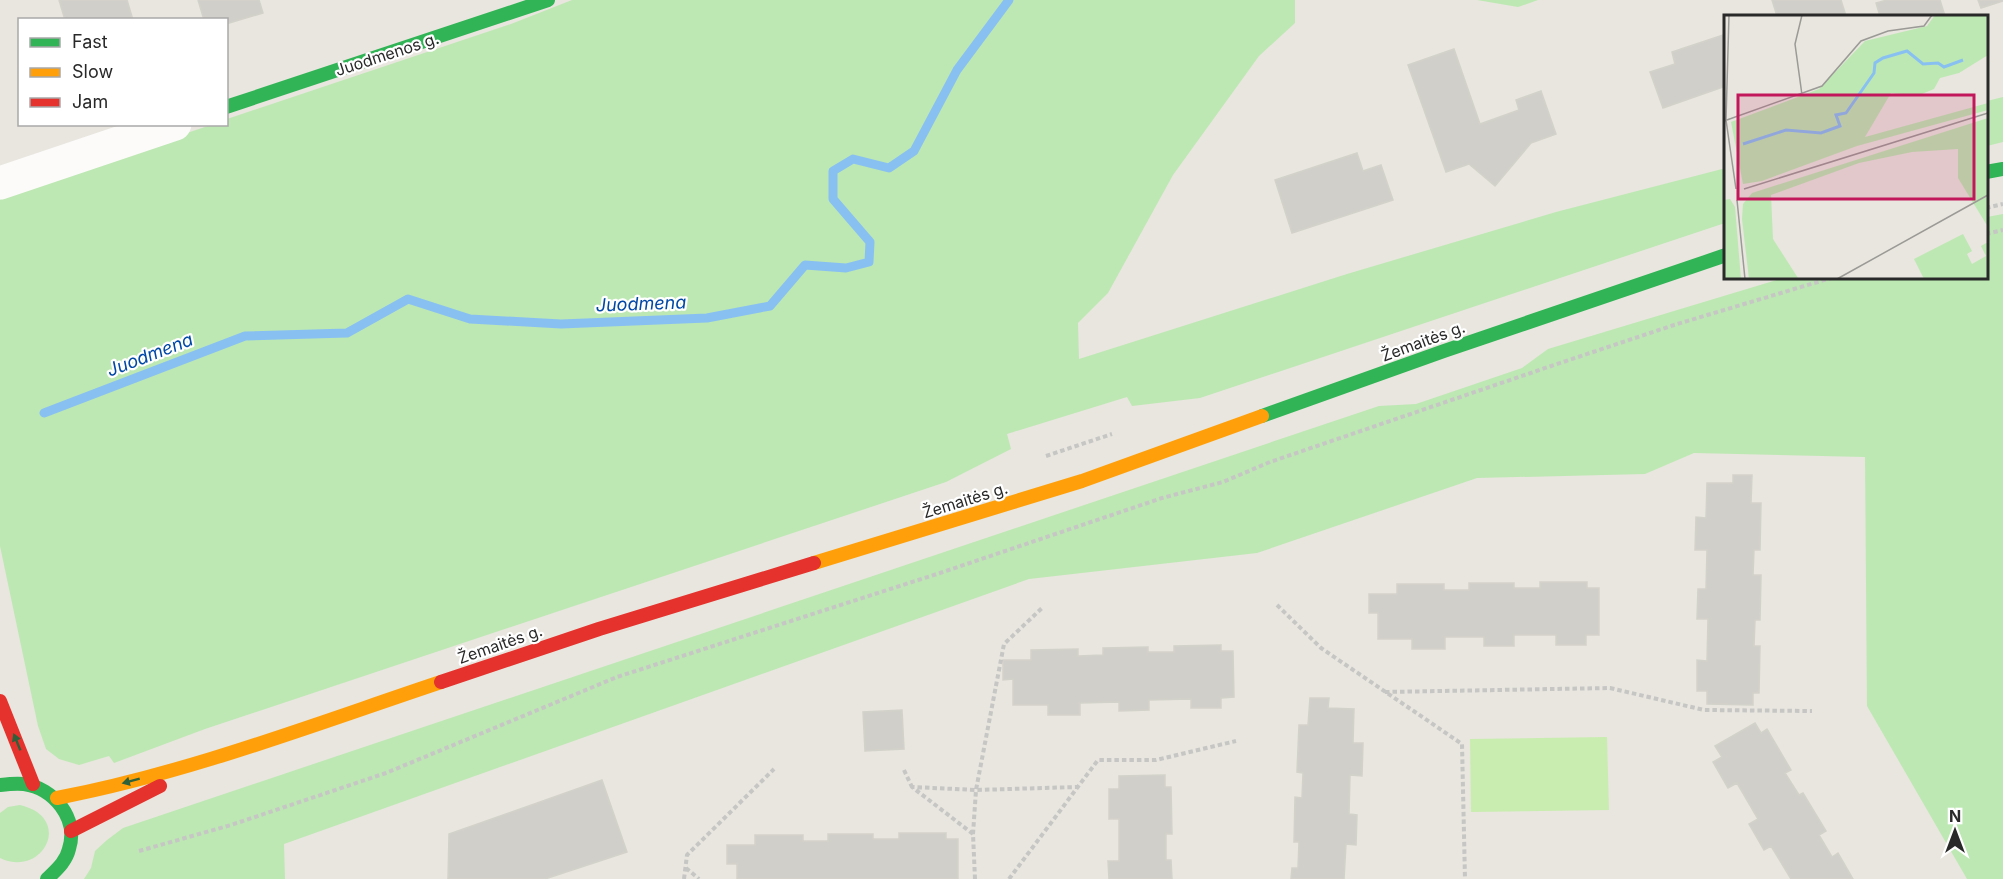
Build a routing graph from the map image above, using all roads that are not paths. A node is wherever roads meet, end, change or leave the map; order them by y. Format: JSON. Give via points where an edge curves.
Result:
{"nodes":[{"id":1,"x":544,"y":1,"type":"edge"},
{"id":2,"x":228,"y":106,"type":"edge"},
{"id":3,"x":169,"y":126,"type":"edge"},
{"id":4,"x":2003,"y":169,"type":"edge"},
{"id":5,"x":1988,"y":172,"type":"edge"},
{"id":6,"x":0,"y":183,"type":"edge"},
{"id":7,"x":1724,"y":255,"type":"edge"},
{"id":8,"x":0,"y":701,"type":"edge"},
{"id":9,"x":208,"y":760,"type":"junction"},
{"id":10,"x":33,"y":784,"type":"junction"},
{"id":11,"x":0,"y":785,"type":"edge"},
{"id":12,"x":57,"y":798,"type":"junction"},
{"id":13,"x":71,"y":831,"type":"junction"},
{"id":14,"x":47,"y":879,"type":"edge"}],
"edges":[{"from":1,"to":2,"type":"main road","name":"Juodmenos g."},
{"from":3,"to":6,"type":"street"},
{"from":4,"to":5,"type":"main road"},
{"from":7,"to":9,"type":"main road","name":"Žemaitės g.","via":[[1082,481],[599,629]]},
{"from":10,"to":8,"type":"main road","one_way":true},
{"from":9,"to":12,"type":"main road","name":"Žemaitės g.","one_way":true},
{"from":9,"to":13,"type":"main road","name":"Žemaitės g."},
{"from":10,"to":11,"type":"main road"},
{"from":10,"to":12,"type":"main road"},
{"from":12,"to":13,"type":"main road","via":[[67,813]]},
{"from":13,"to":14,"type":"main road","via":[[68,854],[56,873]]}]}
